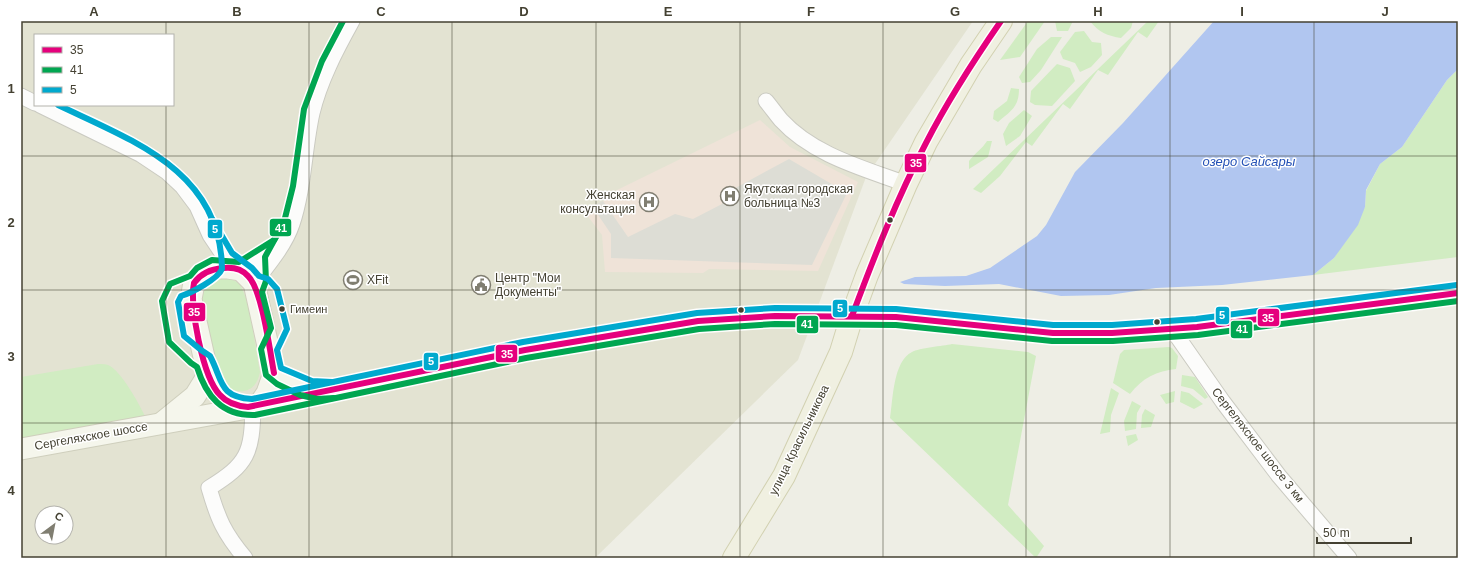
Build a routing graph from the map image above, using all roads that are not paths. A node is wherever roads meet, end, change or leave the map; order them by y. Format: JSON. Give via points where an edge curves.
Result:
{"nodes":[{"id":1,"x":352,"y":21,"type":"edge"},
{"id":2,"x":1001,"y":21,"type":"edge"},
{"id":3,"x":21,"y":96,"type":"edge"},
{"id":4,"x":766,"y":101,"type":"dead end"},
{"id":5,"x":34,"y":102,"type":"edge"},
{"id":6,"x":42,"y":106,"type":"edge"},
{"id":7,"x":906,"y":184,"type":"junction"},
{"id":8,"x":210,"y":234,"type":"junction"},
{"id":9,"x":214,"y":268,"type":"junction"},
{"id":10,"x":248,"y":276,"type":"junction"},
{"id":11,"x":1458,"y":293,"type":"edge"},
{"id":12,"x":852,"y":316,"type":"junction"},
{"id":13,"x":1172,"y":329,"type":"junction"},
{"id":14,"x":274,"y":373,"type":"junction"},
{"id":15,"x":208,"y":375,"type":"junction"},
{"id":16,"x":323,"y":392,"type":"junction"},
{"id":17,"x":253,"y":407,"type":"junction"},
{"id":18,"x":161,"y":424,"type":"junction"},
{"id":19,"x":21,"y":449,"type":"edge"},
{"id":20,"x":245,"y":558,"type":"edge"},
{"id":21,"x":734,"y":558,"type":"edge"},
{"id":22,"x":1349,"y":558,"type":"edge"}],
"edges":[{"from":1,"to":10,"type":"street","via":[[329,64],[312,112],[292,225],[280,246]]},
{"from":2,"to":7,"type":"main road","name":"улица Красильникова","via":[[971,65],[926,142]]},
{"from":3,"to":5,"type":"street"},
{"from":4,"to":7,"type":"street","via":[[782,120],[816,147]]},
{"from":6,"to":8,"type":"street","via":[[140,154],[167,172],[197,206]]},
{"from":7,"to":12,"type":"main road","name":"улица Красильникова"},
{"from":8,"to":9,"type":"street"},
{"from":8,"to":10,"type":"street","via":[[226,259]]},
{"from":9,"to":10,"type":"main road","via":[[228,268]]},
{"from":9,"to":15,"type":"main road","name":"Сергеляхское шоссе","via":[[194,283],[191,300]]},
{"from":10,"to":14,"type":"main road"},
{"from":11,"to":13,"type":"main road","name":"Сергеляхское шоссе"},
{"from":12,"to":13,"type":"main road","name":"Сергеляхское шоссе","via":[[896,317],[1053,333]]},
{"from":12,"to":16,"type":"main road","name":"Сергеляхское шоссе","via":[[744,317],[698,321],[577,340]]},
{"from":12,"to":21,"type":"main road","name":"улица Красильникова","via":[[841,352],[784,476]]},
{"from":13,"to":22,"type":"street","name":"Сергеляхское шоссе 3 км","via":[[1279,476]]},
{"from":14,"to":16,"type":"main road","via":[[298,385]]},
{"from":14,"to":17,"type":"main road","via":[[267,393],[261,402]]},
{"from":15,"to":17,"type":"main road","name":"Сергеляхское шоссе","via":[[216,390],[227,402],[242,407]]},
{"from":15,"to":18,"type":"main road","name":"Сергеляхское шоссе","via":[[195,396]]},
{"from":16,"to":17,"type":"main road","name":"Сергеляхское шоссе"},
{"from":17,"to":18,"type":"main road","name":"Сергеляхское шоссе"},
{"from":17,"to":20,"type":"street","via":[[253,429],[248,451],[241,464],[209,488],[219,521]]},
{"from":18,"to":19,"type":"main road","name":"Сергеляхское шоссе"}]}
